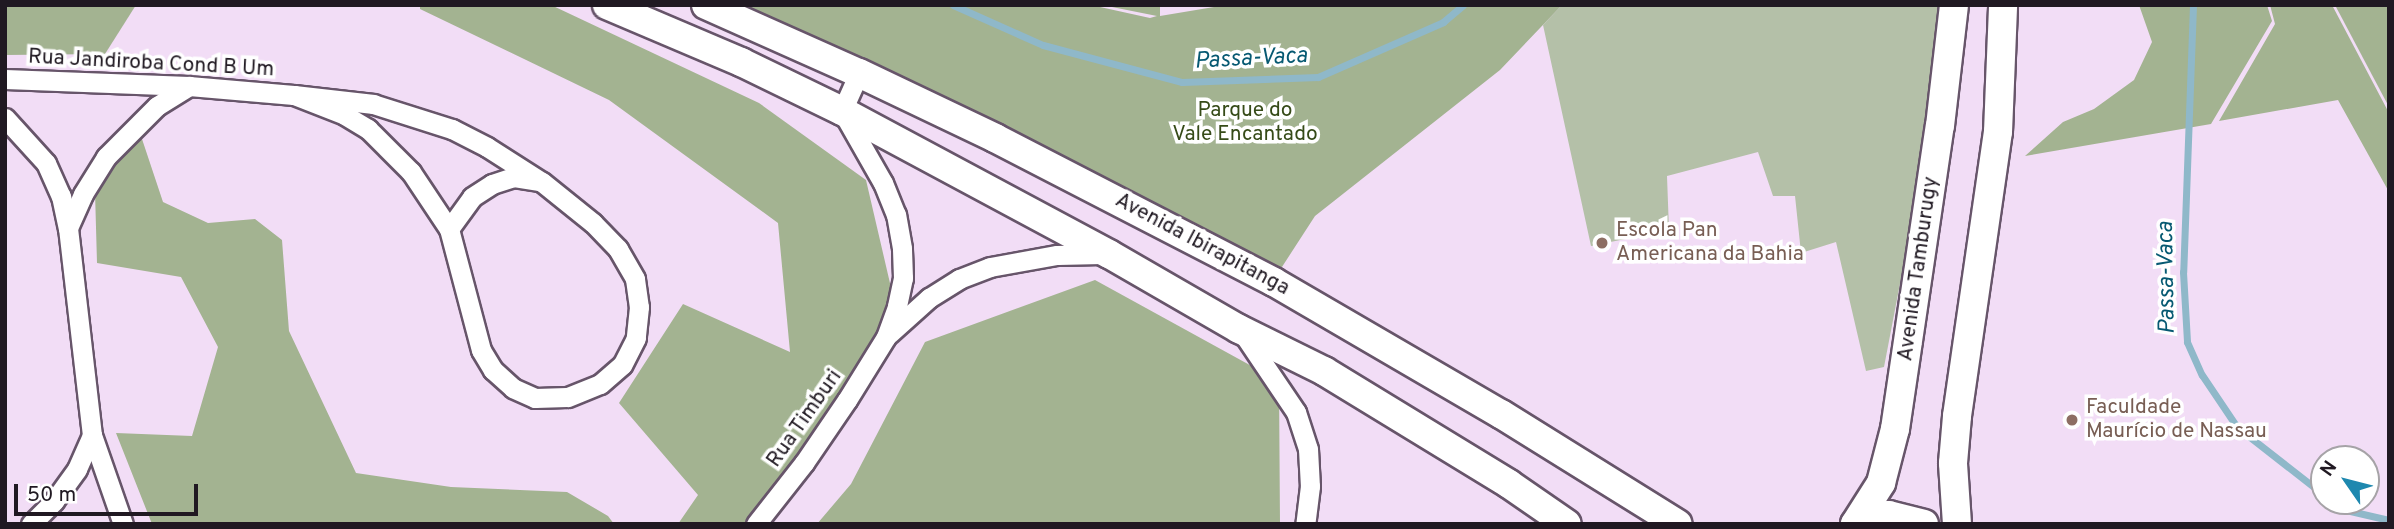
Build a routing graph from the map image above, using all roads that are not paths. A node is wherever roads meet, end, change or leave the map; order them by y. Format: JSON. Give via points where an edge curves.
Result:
{"nodes":[{"id":1,"x":607,"y":5,"type":"edge"},
{"id":2,"x":706,"y":5,"type":"edge"},
{"id":3,"x":1954,"y":5,"type":"edge"},
{"id":4,"x":2003,"y":5,"type":"edge"},
{"id":5,"x":859,"y":73,"type":"junction"},
{"id":6,"x":5,"y":79,"type":"edge"},
{"id":7,"x":189,"y":86,"type":"junction"},
{"id":8,"x":294,"y":95,"type":"junction"},
{"id":9,"x":842,"y":111,"type":"junction"},
{"id":10,"x":5,"y":118,"type":"edge"},
{"id":11,"x":542,"y":182,"type":"junction"},
{"id":12,"x":68,"y":228,"type":"junction"},
{"id":13,"x":449,"y":229,"type":"junction"},
{"id":14,"x":1109,"y":254,"type":"junction"},
{"id":15,"x":1239,"y":329,"type":"junction"},
{"id":16,"x":886,"y":337,"type":"junction"},
{"id":17,"x":92,"y":435,"type":"junction"},
{"id":18,"x":32,"y":524,"type":"edge"},
{"id":19,"x":123,"y":524,"type":"edge"},
{"id":20,"x":755,"y":524,"type":"edge"},
{"id":21,"x":1305,"y":524,"type":"edge"},
{"id":22,"x":1567,"y":524,"type":"edge"},
{"id":23,"x":1678,"y":524,"type":"edge"},
{"id":24,"x":1855,"y":524,"type":"edge"},
{"id":25,"x":1924,"y":524,"type":"edge"},
{"id":26,"x":1957,"y":524,"type":"edge"}],
"edges":[{"from":1,"to":9,"type":"main road"},
{"from":2,"to":5,"type":"main road","name":"Avenida Ibirapitanga"},
{"from":3,"to":24,"type":"main road","name":"Avenida Tamburugy","via":[[1895,429],[1881,483]]},
{"from":4,"to":26,"type":"main road","via":[[1998,132],[1956,416]]},
{"from":5,"to":9,"type":"street"},
{"from":5,"to":23,"type":"main road","name":"Avenida Ibirapitanga","via":[[1274,282]]},
{"from":6,"to":7,"type":"street","name":"Rua Jandiroba Cond B Um"},
{"from":7,"to":8,"type":"street","name":"Rua Jandiroba Cond B Um"},
{"from":7,"to":12,"type":"street","via":[[157,106],[106,157]]},
{"from":8,"to":11,"type":"street","name":"Rua Jandiroba Cond B Um","via":[[373,104],[418,116],[487,146]]},
{"from":8,"to":13,"type":"street","name":"Rua Jandiroba Cond B Um","via":[[368,129],[411,172]]},
{"from":9,"to":14,"type":"main road"},
{"from":9,"to":16,"type":"street","name":"Rua Timburi","via":[[896,215],[903,278]]},
{"from":10,"to":12,"type":"street","via":[[46,163],[61,196]]},
{"from":11,"to":13,"type":"street","via":[[514,177],[492,184],[472,197]]},
{"from":11,"to":13,"type":"street","name":"Rua Jandiroba Cond B Um","via":[[618,249],[635,279],[639,307],[636,338],[622,365],[600,384],[567,397],[535,398],[513,388],[493,370],[481,350]]},
{"from":12,"to":17,"type":"street"},
{"from":14,"to":15,"type":"main road"},
{"from":14,"to":16,"type":"street","name":"Rua Timburi","via":[[1058,254],[990,267],[929,298]]},
{"from":15,"to":21,"type":"street","via":[[1296,412],[1308,449]]},
{"from":15,"to":22,"type":"main road","via":[[1324,371]]},
{"from":16,"to":20,"type":"street","name":"Rua Timburi","via":[[804,463]]},
{"from":17,"to":18,"type":"street","via":[[77,469]]},
{"from":17,"to":19,"type":"street"},
{"from":24,"to":25,"type":"main road","via":[[1889,515]]}]}
